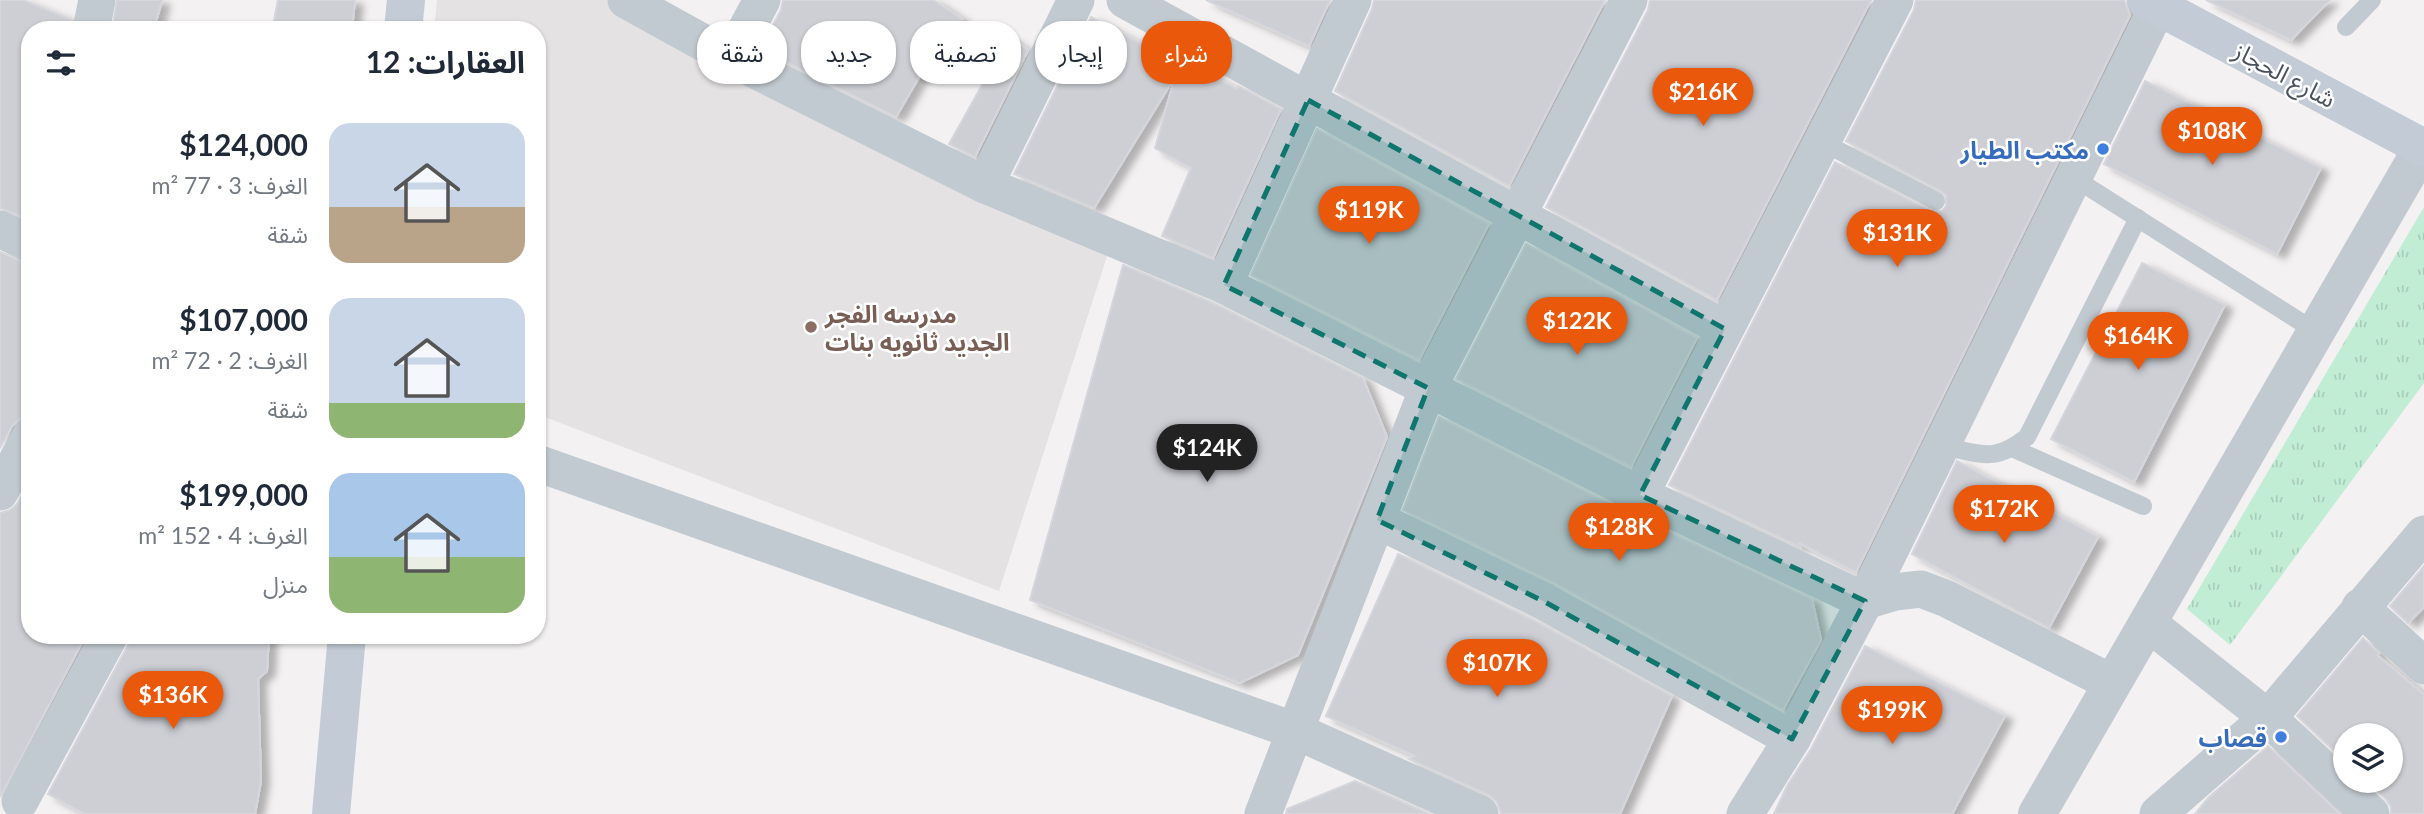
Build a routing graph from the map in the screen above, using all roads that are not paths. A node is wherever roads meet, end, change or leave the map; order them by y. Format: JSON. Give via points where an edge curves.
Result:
{"nodes":[{"id":1,"x":406,"y":0,"type":"edge"},
{"id":2,"x":626,"y":0,"type":"edge"},
{"id":3,"x":762,"y":0,"type":"edge"},
{"id":4,"x":1076,"y":0,"type":"edge"},
{"id":5,"x":1125,"y":0,"type":"edge"},
{"id":6,"x":1353,"y":0,"type":"edge"},
{"id":7,"x":1629,"y":0,"type":"edge"},
{"id":8,"x":1895,"y":0,"type":"edge"},
{"id":9,"x":2372,"y":0,"type":"edge"},
{"id":10,"x":2155,"y":2,"type":"edge"},
{"id":11,"x":404,"y":21,"type":"edge"},
{"id":12,"x":751,"y":21,"type":"edge"},
{"id":13,"x":2346,"y":26,"type":"dead end"},
{"id":14,"x":697,"y":39,"type":"edge"},
{"id":15,"x":783,"y":84,"type":"edge"},
{"id":16,"x":1307,"y":100,"type":"junction"},
{"id":17,"x":1822,"y":142,"type":"junction"},
{"id":18,"x":2424,"y":147,"type":"edge"},
{"id":19,"x":2074,"y":178,"type":"junction"},
{"id":20,"x":985,"y":185,"type":"junction"},
{"id":21,"x":1936,"y":201,"type":"dead end"},
{"id":22,"x":1516,"y":215,"type":"junction"},
{"id":23,"x":2138,"y":218,"type":"junction"},
{"id":24,"x":0,"y":229,"type":"edge"},
{"id":25,"x":21,"y":240,"type":"edge"},
{"id":26,"x":1224,"y":285,"type":"junction"},
{"id":27,"x":1725,"y":329,"type":"junction"},
{"id":28,"x":2315,"y":331,"type":"junction"},
{"id":29,"x":1427,"y":388,"type":"junction"},
{"id":30,"x":1941,"y":446,"type":"junction"},
{"id":31,"x":2012,"y":448,"type":"junction"},
{"id":32,"x":21,"y":454,"type":"edge"},
{"id":33,"x":546,"y":466,"type":"edge"},
{"id":34,"x":0,"y":492,"type":"edge"},
{"id":35,"x":1640,"y":495,"type":"junction"},
{"id":36,"x":2143,"y":506,"type":"dead end"},
{"id":37,"x":1377,"y":520,"type":"junction"},
{"id":38,"x":2424,"y":534,"type":"edge"},
{"id":39,"x":1865,"y":601,"type":"junction"},
{"id":40,"x":2360,"y":607,"type":"junction"},
{"id":41,"x":2148,"y":623,"type":"junction"},
{"id":42,"x":105,"y":644,"type":"edge"},
{"id":43,"x":346,"y":644,"type":"edge"},
{"id":44,"x":2424,"y":666,"type":"edge"},
{"id":45,"x":2112,"y":683,"type":"junction"},
{"id":46,"x":2267,"y":718,"type":"junction"},
{"id":47,"x":1296,"y":731,"type":"junction"},
{"id":48,"x":1792,"y":739,"type":"junction"},
{"id":49,"x":21,"y":802,"type":"edge"},
{"id":50,"x":331,"y":814,"type":"edge"},
{"id":51,"x":1263,"y":814,"type":"edge"},
{"id":52,"x":1480,"y":814,"type":"edge"},
{"id":53,"x":1745,"y":814,"type":"edge"},
{"id":54,"x":2037,"y":814,"type":"edge"},
{"id":55,"x":2158,"y":814,"type":"edge"},
{"id":56,"x":2371,"y":814,"type":"edge"}],
"edges":[{"from":1,"to":11,"type":"main road"},
{"from":2,"to":14,"type":"street"},
{"from":3,"to":12,"type":"street"},
{"from":4,"to":20,"type":"street"},
{"from":5,"to":16,"type":"street"},
{"from":6,"to":16,"type":"street"},
{"from":7,"to":22,"type":"street"},
{"from":8,"to":17,"type":"street"},
{"from":9,"to":13,"type":"lane"},
{"from":10,"to":18,"type":"main road","name":"شارع الحجاز"},
{"from":10,"to":19,"type":"street"},
{"from":15,"to":20,"type":"street"},
{"from":16,"to":22,"type":"street"},
{"from":16,"to":26,"type":"street"},
{"from":17,"to":21,"type":"lane"},
{"from":17,"to":27,"type":"street"},
{"from":18,"to":28,"type":"street"},
{"from":19,"to":23,"type":"lane"},
{"from":19,"to":30,"type":"street"},
{"from":20,"to":26,"type":"street"},
{"from":22,"to":27,"type":"street"},
{"from":22,"to":29,"type":"street"},
{"from":23,"to":28,"type":"lane"},
{"from":23,"to":31,"type":"lane","via":[[2027,436]]},
{"from":24,"to":25,"type":"street"},
{"from":26,"to":29,"type":"street"},
{"from":27,"to":35,"type":"street"},
{"from":28,"to":41,"type":"street"},
{"from":29,"to":35,"type":"street"},
{"from":29,"to":37,"type":"street"},
{"from":30,"to":31,"type":"lane","via":[[1992,456]]},
{"from":30,"to":39,"type":"street"},
{"from":31,"to":36,"type":"lane"},
{"from":32,"to":34,"type":"street"},
{"from":33,"to":47,"type":"street"},
{"from":35,"to":39,"type":"street"},
{"from":37,"to":47,"type":"street"},
{"from":37,"to":48,"type":"street","via":[[1545,602]]},
{"from":38,"to":40,"type":"street"},
{"from":39,"to":45,"type":"street","via":[[1921,589]]},
{"from":39,"to":48,"type":"street"},
{"from":40,"to":44,"type":"street"},
{"from":40,"to":46,"type":"street"},
{"from":41,"to":45,"type":"street"},
{"from":41,"to":46,"type":"street"},
{"from":42,"to":49,"type":"street"},
{"from":43,"to":50,"type":"main road"},
{"from":45,"to":54,"type":"street"},
{"from":46,"to":55,"type":"street"},
{"from":46,"to":56,"type":"street"},
{"from":47,"to":51,"type":"street"},
{"from":47,"to":52,"type":"street"},
{"from":48,"to":53,"type":"street"}]}
